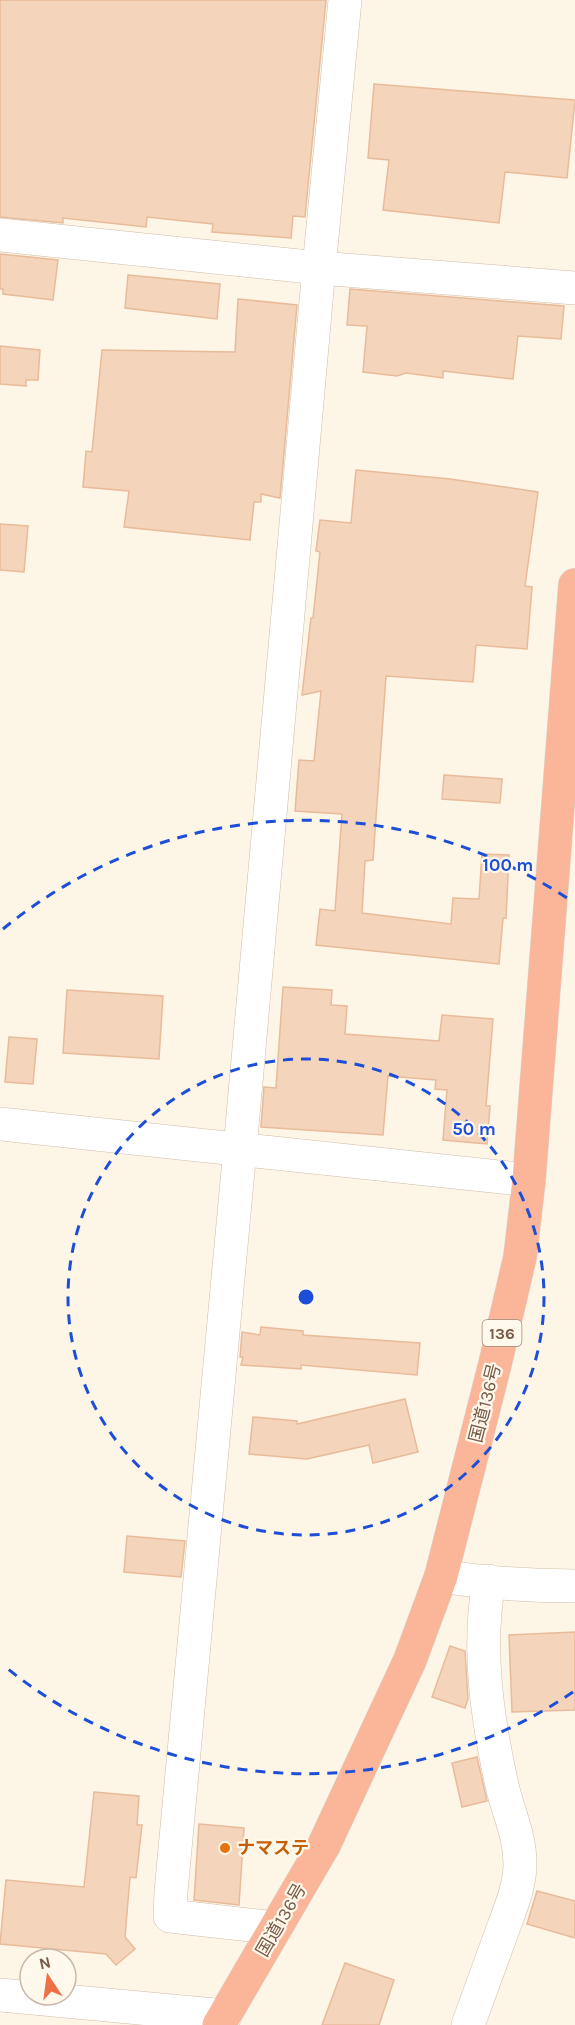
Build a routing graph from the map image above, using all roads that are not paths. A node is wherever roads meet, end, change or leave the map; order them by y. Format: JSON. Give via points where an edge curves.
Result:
{"nodes":[{"id":1,"x":345,"y":0,"type":"edge"},
{"id":2,"x":0,"y":235,"type":"edge"},
{"id":3,"x":319,"y":268,"type":"junction"},
{"id":4,"x":575,"y":288,"type":"edge"},
{"id":5,"x":575,"y":585,"type":"edge"},
{"id":6,"x":572,"y":645,"type":"edge"},
{"id":7,"x":0,"y":1124,"type":"edge"},
{"id":8,"x":240,"y":1149,"type":"junction"},
{"id":9,"x":529,"y":1180,"type":"junction"},
{"id":10,"x":441,"y":1576,"type":"junction"},
{"id":11,"x":489,"y":1581,"type":"junction"},
{"id":12,"x":575,"y":1586,"type":"edge"},
{"id":13,"x":276,"y":1928,"type":"junction"},
{"id":14,"x":0,"y":1995,"type":"edge"},
{"id":15,"x":222,"y":2021,"type":"edge"},
{"id":16,"x":468,"y":2025,"type":"edge"}],
"edges":[{"from":1,"to":3,"type":"street"},
{"from":2,"to":3,"type":"street"},
{"from":3,"to":4,"type":"street"},
{"from":3,"to":8,"type":"street"},
{"from":5,"to":6,"type":"highway","name":"国道136号","number":"136"},
{"from":6,"to":9,"type":"highway","name":"国道136号","number":"136"},
{"from":7,"to":8,"type":"street"},
{"from":8,"to":9,"type":"street"},
{"from":8,"to":13,"type":"street","via":[[170,1916]]},
{"from":9,"to":10,"type":"highway","name":"国道136号","number":"136","via":[[520,1257]]},
{"from":10,"to":11,"type":"street"},
{"from":10,"to":13,"type":"highway","name":"国道136号","number":"136","via":[[410,1660],[324,1845]]},
{"from":11,"to":12,"type":"street"},
{"from":11,"to":16,"type":"street","via":[[483,1666],[493,1745],[518,1837],[520,1868],[514,1898]]},
{"from":13,"to":15,"type":"highway","name":"国道136号","number":"136"},
{"from":14,"to":15,"type":"street"}]}
